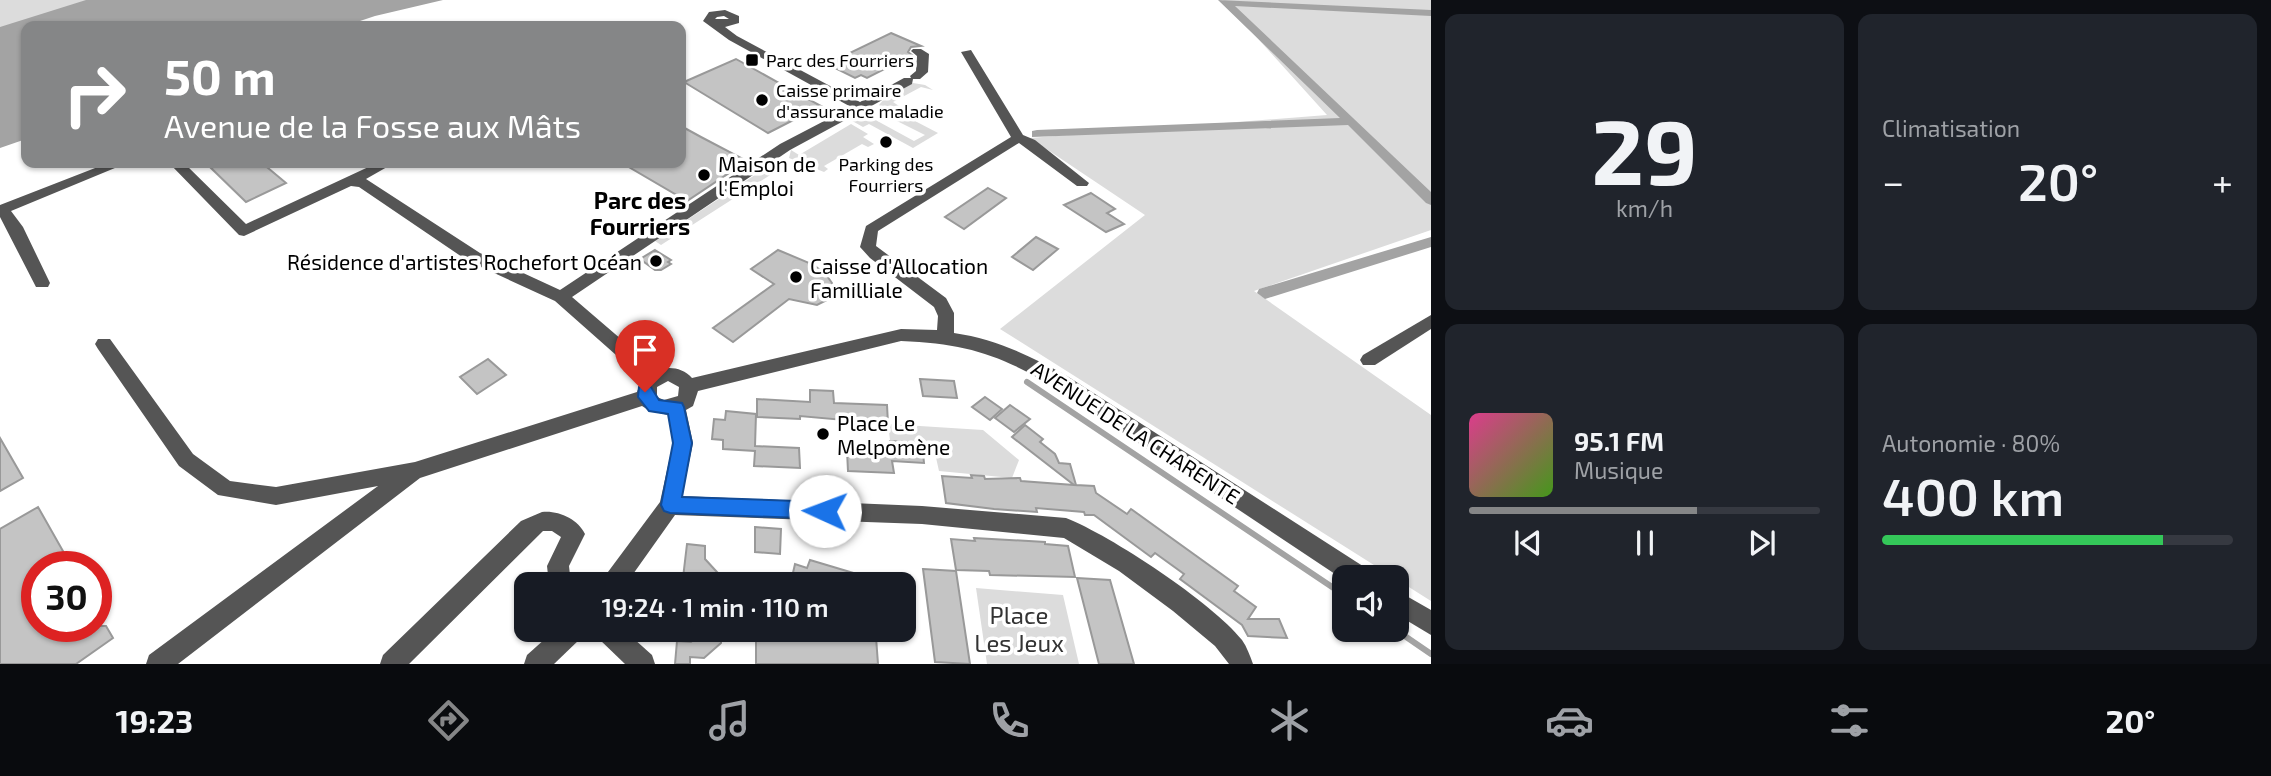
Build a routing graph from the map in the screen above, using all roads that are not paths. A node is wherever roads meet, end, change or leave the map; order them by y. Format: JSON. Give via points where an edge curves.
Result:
{"nodes":[{"id":1,"x":730,"y":29,"type":"junction"},
{"id":2,"x":917,"y":51,"type":"dead end"},
{"id":3,"x":967,"y":52,"type":"dead end"},
{"id":4,"x":859,"y":106,"type":"junction"},
{"id":5,"x":1018,"y":138,"type":"junction"},
{"id":6,"x":107,"y":168,"type":"edge"},
{"id":7,"x":181,"y":168,"type":"edge"},
{"id":8,"x":377,"y":168,"type":"edge"},
{"id":9,"x":349,"y":182,"type":"junction"},
{"id":10,"x":1082,"y":183,"type":"dead end"},
{"id":11,"x":1,"y":209,"type":"edge"},
{"id":12,"x":42,"y":283,"type":"dead end"},
{"id":13,"x":561,"y":297,"type":"junction"},
{"id":14,"x":1431,"y":321,"type":"edge"},
{"id":15,"x":945,"y":337,"type":"junction"},
{"id":16,"x":104,"y":344,"type":"dead end"},
{"id":17,"x":1369,"y":360,"type":"dead end"},
{"id":18,"x":654,"y":378,"type":"junction"},
{"id":19,"x":688,"y":386,"type":"junction"},
{"id":20,"x":646,"y":397,"type":"junction"},
{"id":21,"x":676,"y":407,"type":"junction"},
{"id":22,"x":415,"y":471,"type":"junction"},
{"id":23,"x":670,"y":505,"type":"junction"},
{"id":24,"x":1341,"y":565,"type":"edge"},
{"id":25,"x":557,"y":572,"type":"edge"},
{"id":26,"x":622,"y":572,"type":"edge"},
{"id":27,"x":1409,"y":609,"type":"edge"},
{"id":28,"x":1431,"y":623,"type":"edge"},
{"id":29,"x":560,"y":642,"type":"edge"},
{"id":30,"x":619,"y":642,"type":"edge"},
{"id":31,"x":158,"y":664,"type":"edge"},
{"id":32,"x":392,"y":664,"type":"edge"},
{"id":33,"x":536,"y":664,"type":"edge"},
{"id":34,"x":643,"y":664,"type":"edge"},
{"id":35,"x":1241,"y":664,"type":"edge"}],
"edges":[{"from":1,"to":1,"type":"street","via":[[734,16],[713,14],[711,22]]},
{"from":1,"to":4,"type":"street"},
{"from":2,"to":4,"type":"street","via":[[923,54],[922,72]]},
{"from":3,"to":5,"type":"street"},
{"from":4,"to":13,"type":"street","via":[[785,147]]},
{"from":5,"to":10,"type":"street"},
{"from":5,"to":15,"type":"street","via":[[871,229],[868,247],[877,257],[940,299],[946,312]]},
{"from":6,"to":11,"type":"street"},
{"from":7,"to":9,"type":"street","via":[[244,231]]},
{"from":8,"to":9,"type":"street"},
{"from":9,"to":13,"type":"street","via":[[363,183],[496,269]]},
{"from":11,"to":12,"type":"street","via":[[15,227]]},
{"from":13,"to":18,"type":"street"},
{"from":14,"to":17,"type":"street"},
{"from":15,"to":19,"type":"street","name":"AVENUE DE LA CHARENTE","via":[[892,335]]},
{"from":15,"to":24,"type":"street","name":"AVENUE DE LA CHARENTE","via":[[1017,357],[1060,381]]},
{"from":16,"to":22,"type":"street","via":[[186,460],[225,489],[276,496]]},
{"from":18,"to":19,"type":"street","via":[[674,375]]},
{"from":18,"to":20,"type":"street","via":[[646,387]]},
{"from":19,"to":21,"type":"street","via":[[686,401]]},
{"from":20,"to":21,"type":"street","via":[[655,406]]},
{"from":20,"to":22,"type":"street"},
{"from":21,"to":23,"type":"street","via":[[682,443]]},
{"from":22,"to":31,"type":"street"},
{"from":23,"to":26,"type":"street"},
{"from":23,"to":35,"type":"street","via":[[922,515],[1078,531],[1205,622],[1234,648]]},
{"from":25,"to":32,"type":"street","via":[[574,534],[557,520],[543,520]]},
{"from":27,"to":28,"type":"street"},
{"from":29,"to":33,"type":"street"},
{"from":30,"to":34,"type":"street"}]}
